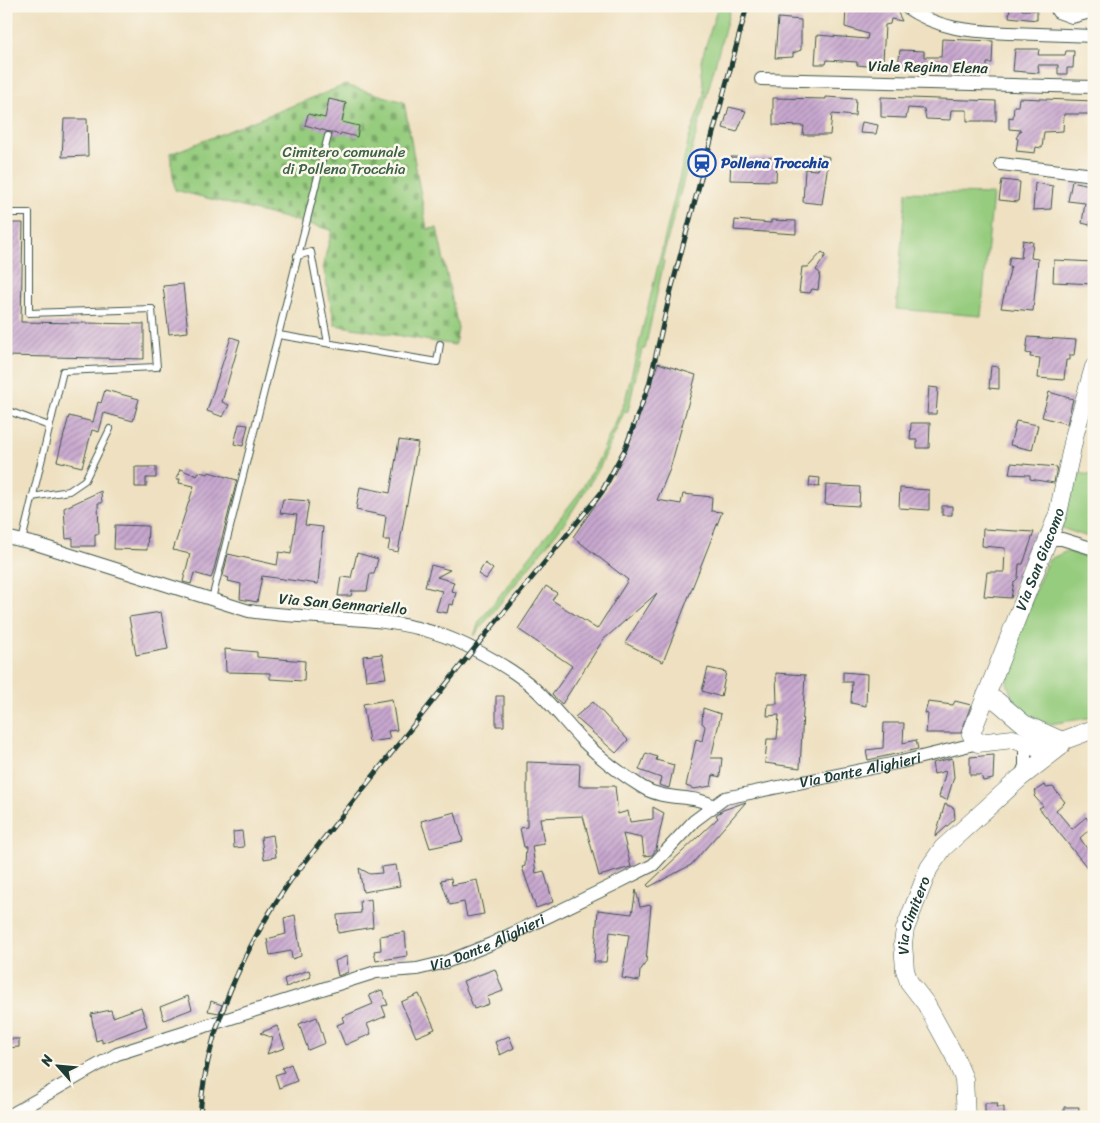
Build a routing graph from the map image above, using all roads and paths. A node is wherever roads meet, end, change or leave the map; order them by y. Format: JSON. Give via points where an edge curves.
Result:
{"nodes":[{"id":1,"x":904,"y":6,"type":"edge"},
{"id":2,"x":1056,"y":6,"type":"edge"},
{"id":3,"x":1094,"y":11,"type":"edge"},
{"id":4,"x":1072,"y":17,"type":"junction"},
{"id":5,"x":1071,"y":35,"type":"junction"},
{"id":6,"x":1094,"y":36,"type":"edge"},
{"id":7,"x":761,"y":79,"type":"dead end"},
{"id":8,"x":1094,"y":87,"type":"edge"},
{"id":9,"x":328,"y":136,"type":"dead end"},
{"id":10,"x":1000,"y":164,"type":"dead end"},
{"id":11,"x":1094,"y":175,"type":"edge"},
{"id":12,"x":6,"y":213,"type":"edge"},
{"id":13,"x":297,"y":256,"type":"junction"},
{"id":14,"x":279,"y":335,"type":"junction"},
{"id":15,"x":328,"y":343,"type":"junction"},
{"id":16,"x":440,"y":344,"type":"dead end"},
{"id":17,"x":1094,"y":367,"type":"edge"},
{"id":18,"x":6,"y":410,"type":"edge"},
{"id":19,"x":49,"y":426,"type":"junction"},
{"id":20,"x":110,"y":429,"type":"dead end"},
{"id":21,"x":32,"y":497,"type":"junction"},
{"id":22,"x":6,"y":537,"type":"edge"},
{"id":23,"x":1048,"y":539,"type":"junction"},
{"id":24,"x":22,"y":541,"type":"junction"},
{"id":25,"x":1094,"y":549,"type":"edge"},
{"id":26,"x":212,"y":599,"type":"junction"},
{"id":27,"x":985,"y":697,"type":"junction"},
{"id":28,"x":1094,"y":730,"type":"edge"},
{"id":29,"x":975,"y":738,"type":"junction"},
{"id":30,"x":1025,"y":744,"type":"junction"},
{"id":31,"x":1057,"y":747,"type":"junction"},
{"id":32,"x":1020,"y":778,"type":"junction"},
{"id":33,"x":714,"y":806,"type":"junction"},
{"id":34,"x":7,"y":1117,"type":"edge"},
{"id":35,"x":966,"y":1117,"type":"edge"}],
"edges":[{"from":1,"to":5,"type":"street","via":[[926,20],[978,33]]},
{"from":2,"to":4,"type":"street","via":[[1058,12]]},
{"from":3,"to":4,"type":"street"},
{"from":4,"to":5,"type":"street"},
{"from":5,"to":6,"type":"street"},
{"from":7,"to":8,"type":"street","name":"Viale Regina Elena"},
{"from":9,"to":13,"type":"lane"},
{"from":10,"to":11,"type":"street"},
{"from":12,"to":19,"type":"lane","via":[[29,213],[29,313],[152,309],[158,366],[63,371]]},
{"from":13,"to":14,"type":"lane"},
{"from":13,"to":15,"type":"lane","via":[[311,252]]},
{"from":14,"to":15,"type":"lane"},
{"from":14,"to":26,"type":"lane"},
{"from":15,"to":16,"type":"lane","via":[[437,362]]},
{"from":17,"to":23,"type":"street","name":"Via San Giacomo","via":[[1075,433],[1058,514]]},
{"from":18,"to":19,"type":"lane"},
{"from":19,"to":21,"type":"lane"},
{"from":20,"to":21,"type":"lane","via":[[85,480],[69,490]]},
{"from":21,"to":24,"type":"lane"},
{"from":22,"to":24,"type":"street","name":"Via San Gennariello"},
{"from":23,"to":25,"type":"street","via":[[1062,539]]},
{"from":23,"to":27,"type":"street","name":"Via San Giacomo"},
{"from":24,"to":26,"type":"street","name":"Via San Gennariello"},
{"from":26,"to":33,"type":"street","name":"Via San Gennariello","via":[[264,613],[401,624],[443,636],[474,649],[535,688],[584,742],[642,787],[658,796],[698,799]]},
{"from":27,"to":29,"type":"street","name":"Via San Giacomo"},
{"from":27,"to":31,"type":"street","via":[[997,701]]},
{"from":28,"to":31,"type":"street"},
{"from":29,"to":30,"type":"street","via":[[1007,739]]},
{"from":29,"to":33,"type":"street","name":"Via Dante Alighieri","via":[[953,750],[725,798]]},
{"from":30,"to":31,"type":"street"},
{"from":30,"to":32,"type":"street","via":[[1026,766]]},
{"from":31,"to":32,"type":"street","name":"Via Cimitero"},
{"from":32,"to":35,"type":"street","name":"Via Cimitero","via":[[943,848],[929,868],[905,929],[904,964],[909,982],[950,1046],[964,1079]]},
{"from":33,"to":34,"type":"street","name":"Via Dante Alighieri","via":[[694,821],[653,865],[491,944],[427,967],[376,972],[116,1054]]}]}
